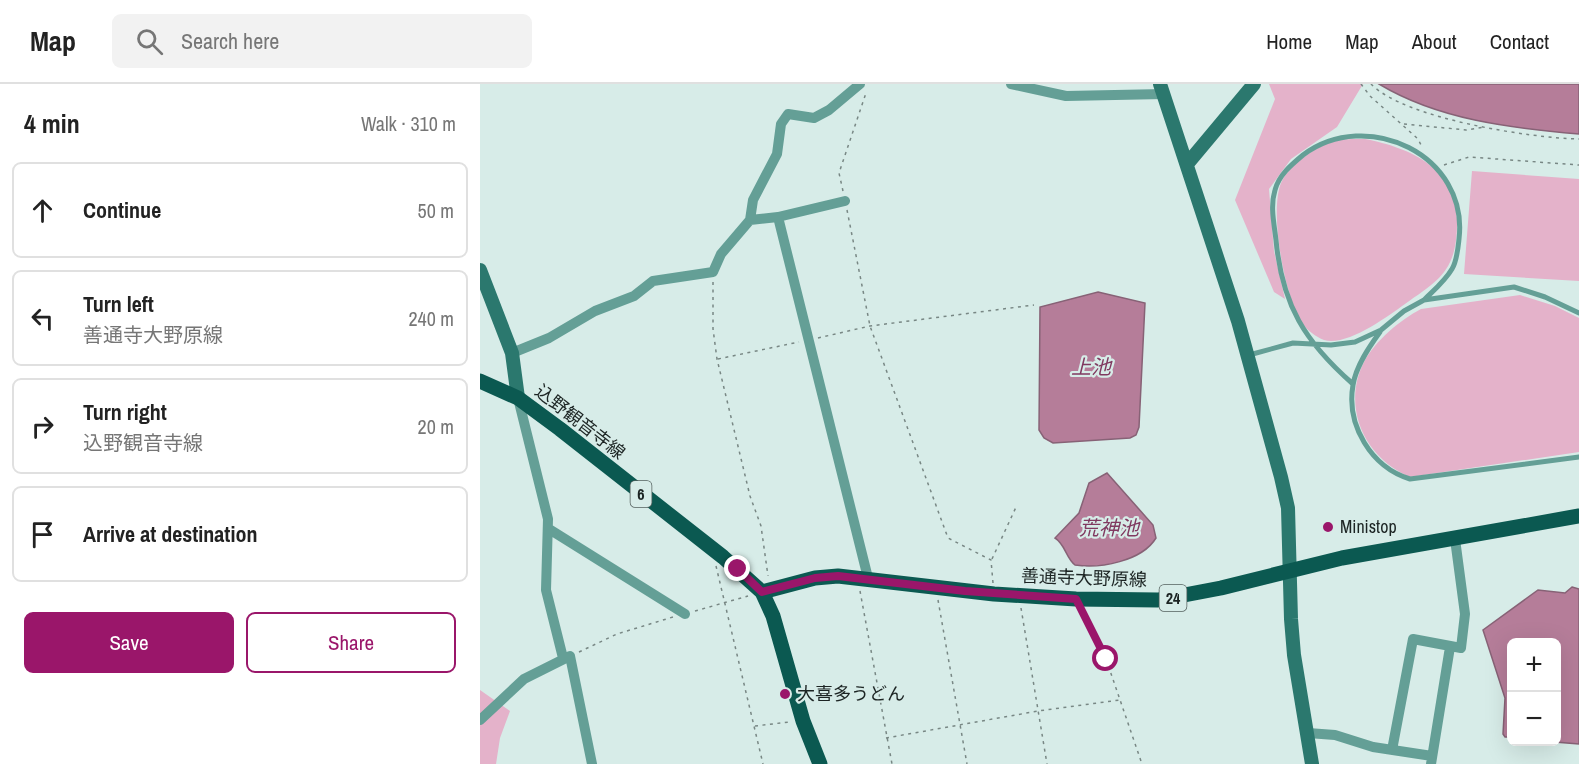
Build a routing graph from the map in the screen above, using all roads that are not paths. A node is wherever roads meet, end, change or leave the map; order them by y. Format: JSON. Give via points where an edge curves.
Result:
{"nodes":[{"id":1,"x":1011,"y":84,"type":"edge"},
{"id":2,"x":1254,"y":84,"type":"edge"},
{"id":3,"x":864,"y":88,"type":"edge"},
{"id":4,"x":1162,"y":89,"type":"edge"},
{"id":5,"x":1188,"y":164,"type":"junction"},
{"id":6,"x":845,"y":201,"type":"road end"},
{"id":7,"x":778,"y":217,"type":"junction"},
{"id":8,"x":750,"y":220,"type":"junction"},
{"id":9,"x":480,"y":270,"type":"edge"},
{"id":10,"x":1424,"y":300,"type":"junction"},
{"id":11,"x":1579,"y":313,"type":"edge"},
{"id":12,"x":1381,"y":330,"type":"junction"},
{"id":13,"x":1313,"y":344,"type":"junction"},
{"id":14,"x":512,"y":353,"type":"junction"},
{"id":15,"x":1247,"y":356,"type":"junction"},
{"id":16,"x":480,"y":381,"type":"edge"},
{"id":17,"x":1353,"y":384,"type":"junction"},
{"id":18,"x":518,"y":398,"type":"junction"},
{"id":19,"x":1579,"y":457,"type":"edge"},
{"id":20,"x":1579,"y":516,"type":"edge"},
{"id":21,"x":549,"y":529,"type":"junction"},
{"id":22,"x":1455,"y":539,"type":"junction"},
{"id":23,"x":1289,"y":572,"type":"junction"},
{"id":24,"x":863,"y":578,"type":"junction"},
{"id":25,"x":766,"y":591,"type":"junction"},
{"id":26,"x":686,"y":614,"type":"road end"},
{"id":27,"x":1450,"y":646,"type":"junction"},
{"id":28,"x":567,"y":657,"type":"junction"},
{"id":29,"x":480,"y":720,"type":"edge"},
{"id":30,"x":1308,"y":733,"type":"junction"},
{"id":31,"x":1392,"y":750,"type":"junction"},
{"id":32,"x":1432,"y":760,"type":"edge"},
{"id":33,"x":592,"y":764,"type":"edge"},
{"id":34,"x":820,"y":764,"type":"edge"},
{"id":35,"x":1312,"y":764,"type":"edge"}],
"edges":[{"from":1,"to":4,"type":"street","via":[[1066,96]]},
{"from":2,"to":5,"type":"street"},
{"from":3,"to":8,"type":"street","via":[[814,118],[788,114],[782,124],[777,154],[753,200]]},
{"from":4,"to":5,"type":"street"},
{"from":5,"to":15,"type":"street"},
{"from":6,"to":7,"type":"street"},
{"from":7,"to":8,"type":"street"},
{"from":7,"to":24,"type":"street"},
{"from":8,"to":14,"type":"street","via":[[721,254],[713,272],[653,281],[634,296],[595,310],[549,338]]},
{"from":9,"to":14,"type":"street"},
{"from":10,"to":11,"type":"lane","via":[[1514,286]]},
{"from":10,"to":12,"type":"lane"},
{"from":10,"to":13,"type":"lane","via":[[1453,267],[1460,229],[1457,202],[1437,167],[1405,146],[1372,137],[1332,139],[1311,150],[1281,176],[1272,203],[1283,279],[1296,319]]},
{"from":12,"to":13,"type":"lane","via":[[1355,342]]},
{"from":12,"to":17,"type":"lane"},
{"from":13,"to":15,"type":"lane","via":[[1293,343]]},
{"from":13,"to":17,"type":"lane"},
{"from":14,"to":18,"type":"street"},
{"from":15,"to":23,"type":"street","via":[[1288,508]]},
{"from":16,"to":18,"type":"main road","name":"込野観音寺線","number":"6"},
{"from":17,"to":19,"type":"lane","via":[[1357,430],[1375,457],[1410,479]]},
{"from":18,"to":21,"type":"street","via":[[541,480]]},
{"from":18,"to":25,"type":"main road","name":"込野観音寺線","number":"6"},
{"from":20,"to":22,"type":"main road","name":"善通寺大野原線","number":"24"},
{"from":21,"to":26,"type":"street"},
{"from":21,"to":28,"type":"street","via":[[546,591]]},
{"from":22,"to":23,"type":"main road","name":"善通寺大野原線","number":"24","via":[[1342,558]]},
{"from":22,"to":27,"type":"street","via":[[1465,614],[1461,648]]},
{"from":23,"to":24,"type":"main road","name":"善通寺大野原線","number":"24","via":[[1158,600],[994,594]]},
{"from":23,"to":30,"type":"street","via":[[1294,655]]},
{"from":24,"to":25,"type":"main road","name":"善通寺大野原線","number":"24","via":[[815,578]]},
{"from":25,"to":34,"type":"main road","name":"込野観音寺線","number":"6","via":[[803,721]]},
{"from":27,"to":31,"type":"street","via":[[1413,639]]},
{"from":27,"to":32,"type":"street"},
{"from":28,"to":29,"type":"street","via":[[524,679]]},
{"from":28,"to":33,"type":"street"},
{"from":30,"to":31,"type":"street","via":[[1335,735]]},
{"from":30,"to":35,"type":"street"},
{"from":31,"to":32,"type":"street"}]}
